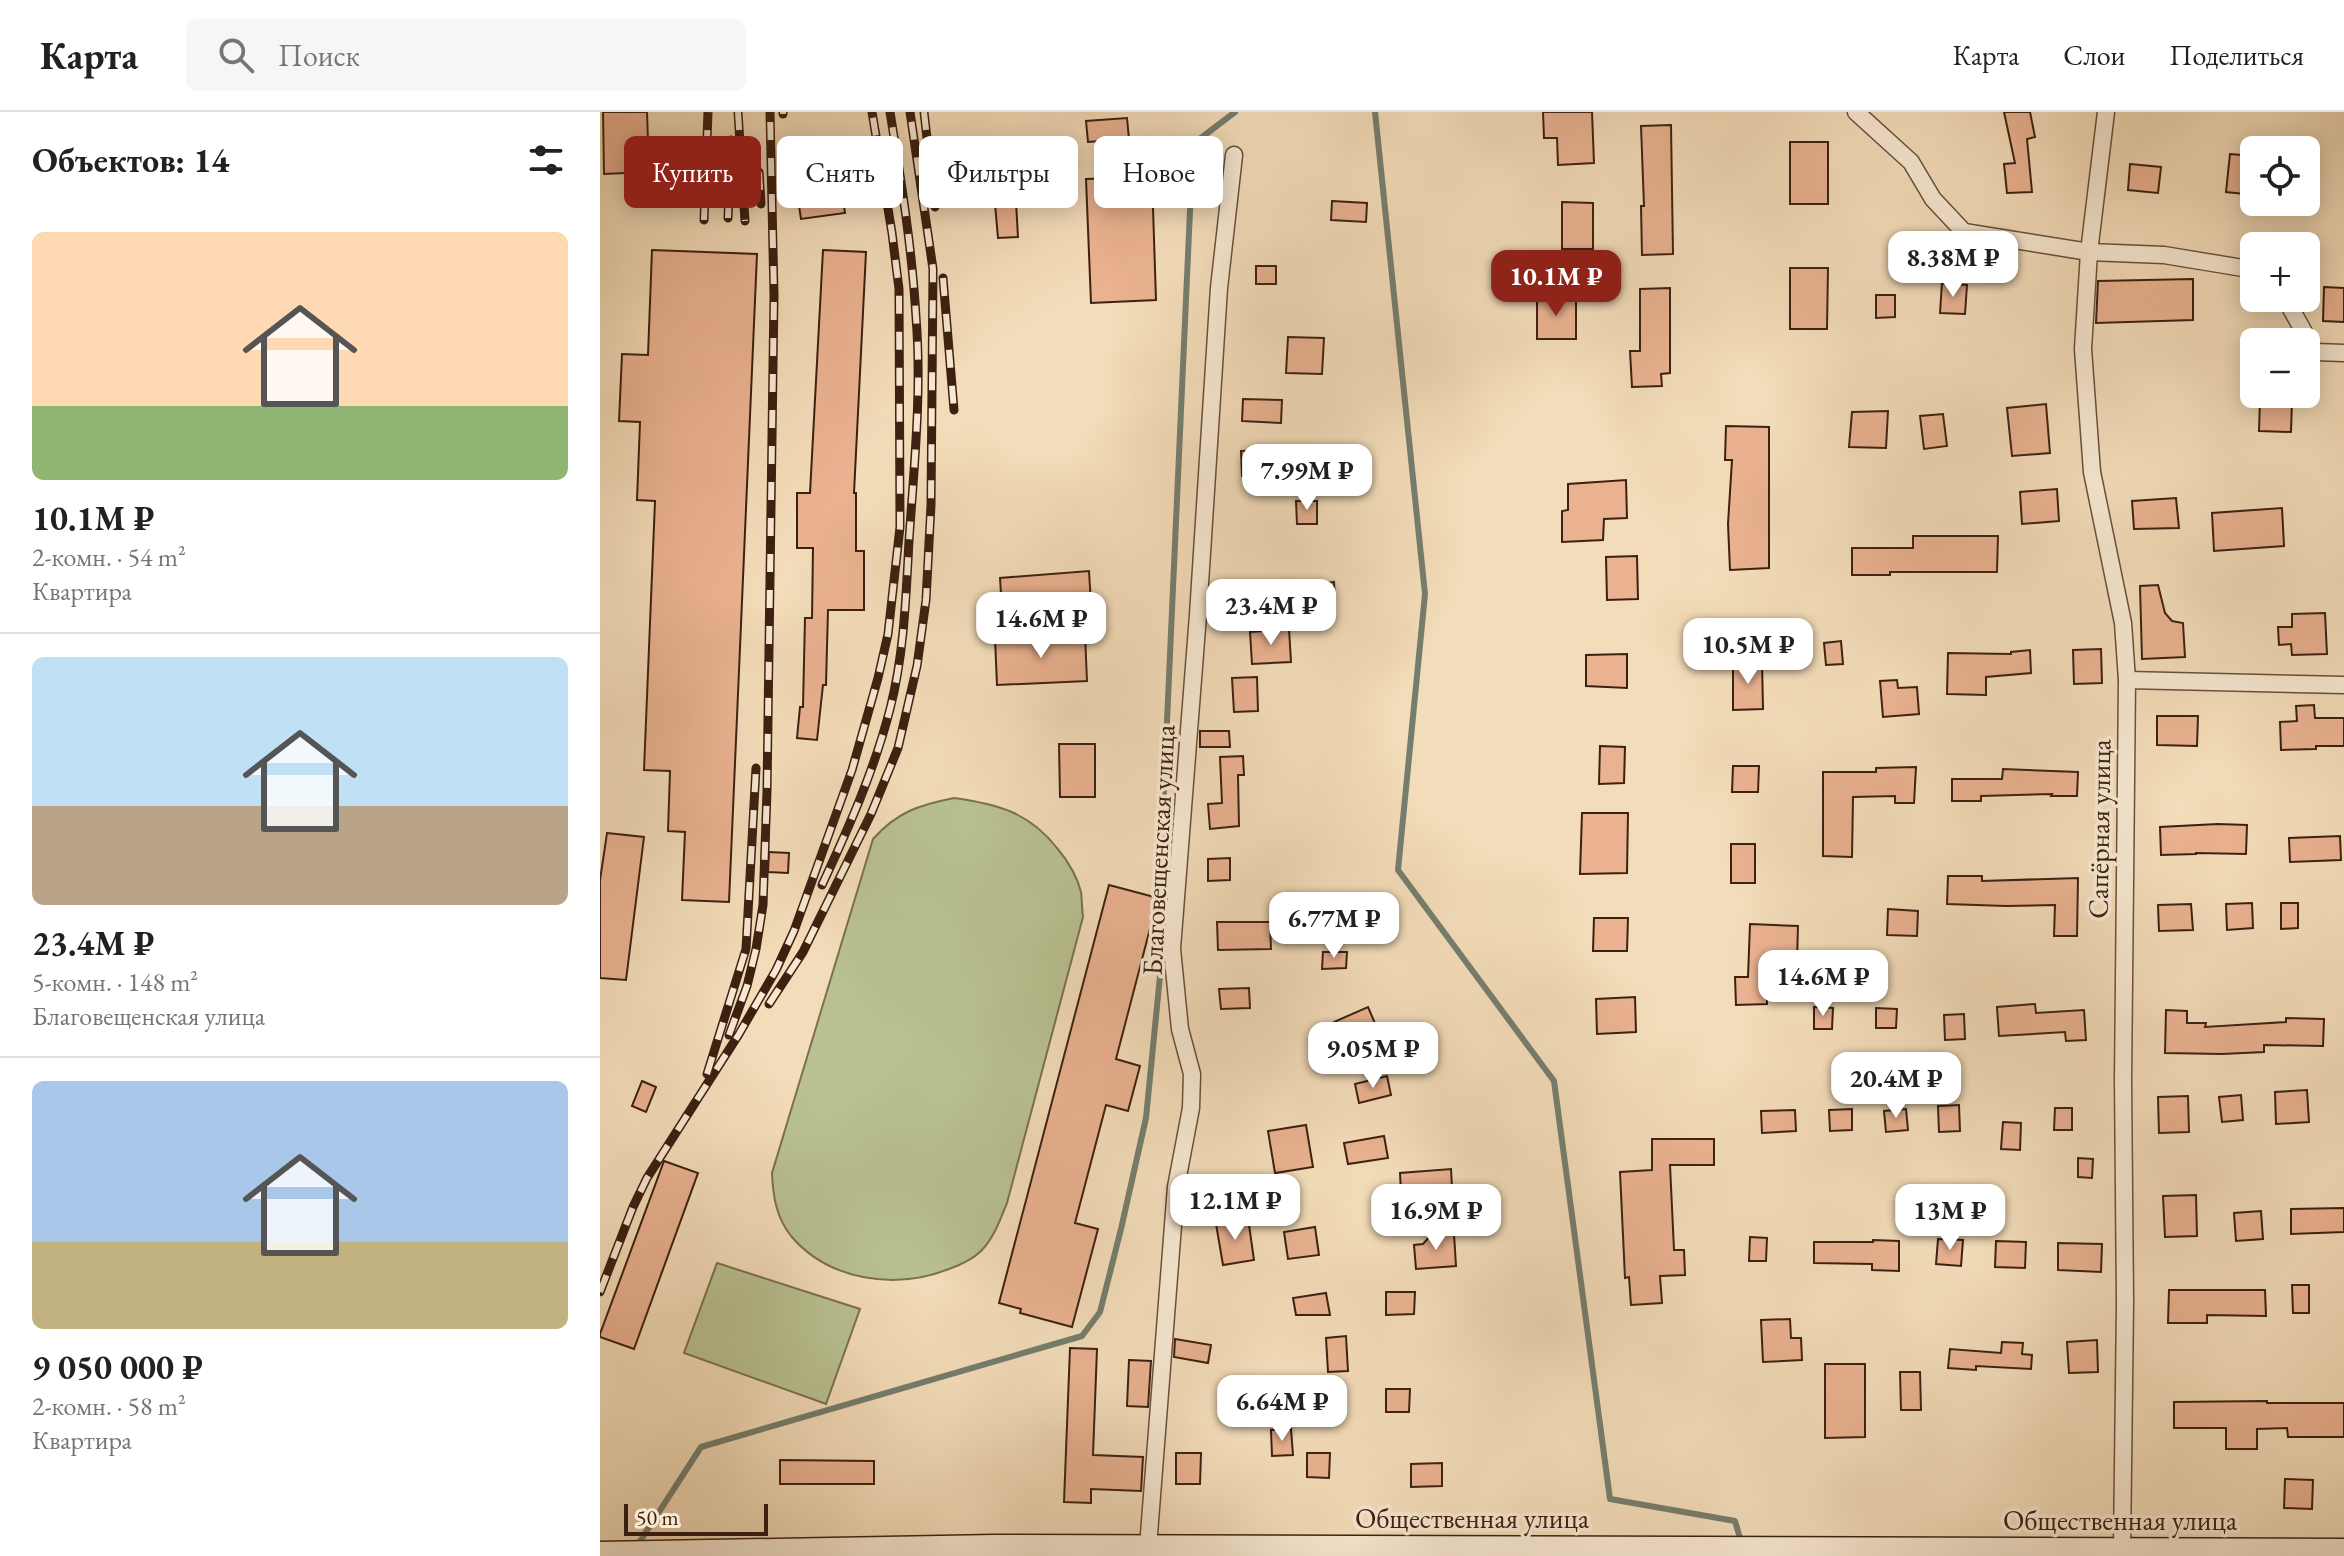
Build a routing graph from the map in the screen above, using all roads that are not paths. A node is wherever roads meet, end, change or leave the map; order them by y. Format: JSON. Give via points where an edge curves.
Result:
{"nodes":[{"id":1,"x":1856,"y":112,"type":"edge"},
{"id":2,"x":2106,"y":112,"type":"edge"},
{"id":3,"x":1234,"y":155,"type":"dead end"},
{"id":4,"x":2089,"y":252,"type":"junction"},
{"id":5,"x":2240,"y":268,"type":"edge"},
{"id":6,"x":2293,"y":312,"type":"edge"},
{"id":7,"x":2344,"y":353,"type":"edge"},
{"id":8,"x":2127,"y":680,"type":"junction"},
{"id":9,"x":2344,"y":685,"type":"edge"},
{"id":10,"x":1148,"y":1547,"type":"junction"},
{"id":11,"x":2122,"y":1550,"type":"junction"},
{"id":12,"x":2344,"y":1550,"type":"edge"},
{"id":13,"x":1113,"y":1551,"type":"edge"},
{"id":14,"x":1570,"y":1552,"type":"edge"},
{"id":15,"x":600,"y":1553,"type":"edge"},
{"id":16,"x":2097,"y":1553,"type":"edge"}],
"edges":[{"from":1,"to":4,"type":"street","via":[[1911,162],[1933,199],[1964,232]]},
{"from":2,"to":4,"type":"street","name":"Сапёрная улица"},
{"from":3,"to":10,"type":"street","name":"Благовещенская улица","via":[[1219,288],[1172,949],[1180,1029],[1192,1074],[1191,1108],[1176,1187]]},
{"from":4,"to":5,"type":"street","via":[[2164,255]]},
{"from":4,"to":8,"type":"street","name":"Сапёрная улица","via":[[2083,349],[2092,472],[2123,623]]},
{"from":6,"to":7,"type":"street","via":[[2315,352]]},
{"from":8,"to":9,"type":"street"},
{"from":8,"to":11,"type":"street","name":"Сапёрная улица"},
{"from":10,"to":13,"type":"main road","name":"Общественная улица"},
{"from":10,"to":14,"type":"main road","name":"Общественная улица"},
{"from":11,"to":12,"type":"main road","name":"Общественная улица"},
{"from":11,"to":16,"type":"main road","name":"Общественная улица"},
{"from":13,"to":15,"type":"main road","name":"Общественная улица","via":[[995,1546]]},
{"from":14,"to":16,"type":"main road","name":"Общественная улица"}]}
